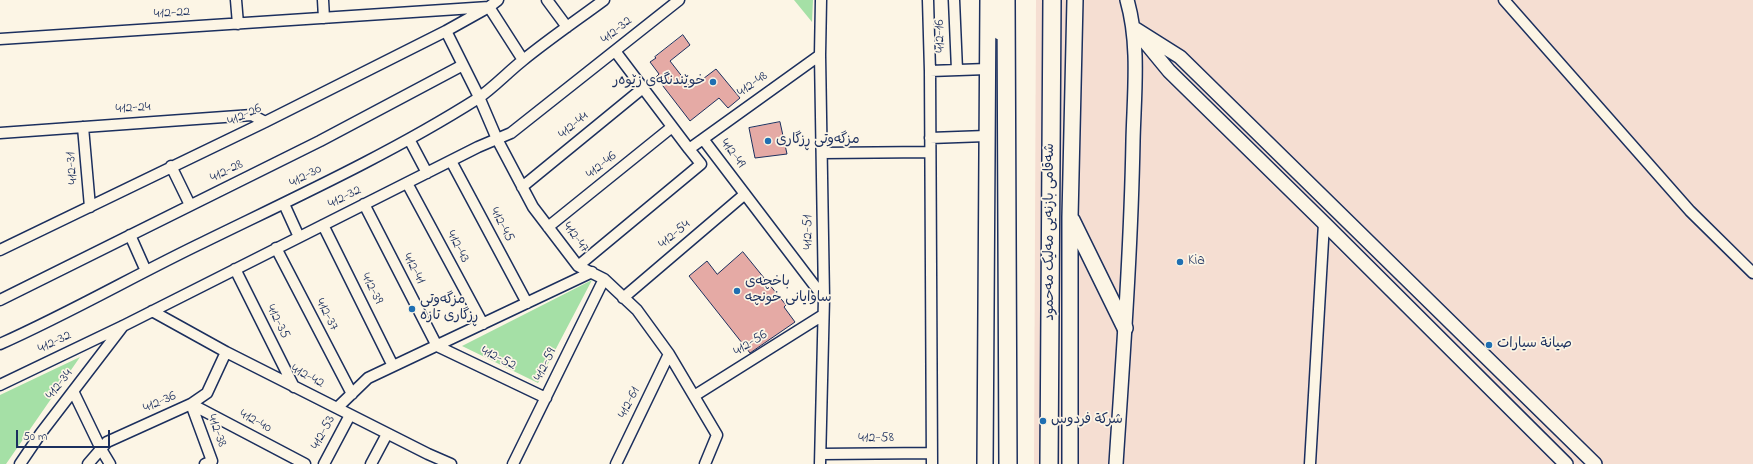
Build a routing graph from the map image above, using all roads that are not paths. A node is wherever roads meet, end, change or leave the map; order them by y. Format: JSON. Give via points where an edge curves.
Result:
{"nodes":[{"id":1,"x":236,"y":0,"type":"edge"},
{"id":2,"x":323,"y":0,"type":"edge"},
{"id":3,"x":498,"y":0,"type":"edge"},
{"id":4,"x":547,"y":0,"type":"edge"},
{"id":5,"x":604,"y":0,"type":"edge"},
{"id":6,"x":679,"y":0,"type":"edge"},
{"id":7,"x":821,"y":0,"type":"edge"},
{"id":8,"x":928,"y":0,"type":"edge"},
{"id":9,"x":954,"y":0,"type":"edge"},
{"id":10,"x":988,"y":0,"type":"edge"},
{"id":11,"x":992,"y":0,"type":"edge"},
{"id":12,"x":1006,"y":0,"type":"edge"},
{"id":13,"x":1052,"y":0,"type":"edge"},
{"id":14,"x":1063,"y":0,"type":"edge"},
{"id":15,"x":1075,"y":0,"type":"edge"},
{"id":16,"x":1127,"y":0,"type":"edge"},
{"id":17,"x":1504,"y":0,"type":"edge"},
{"id":18,"x":489,"y":7,"type":"junction"},
{"id":19,"x":324,"y":18,"type":"junction"},
{"id":20,"x":238,"y":24,"type":"junction"},
{"id":21,"x":567,"y":27,"type":"junction"},
{"id":22,"x":1134,"y":28,"type":"junction"},
{"id":23,"x":446,"y":31,"type":"junction"},
{"id":24,"x":0,"y":39,"type":"edge"},
{"id":25,"x":1052,"y":45,"type":"junction"},
{"id":26,"x":615,"y":51,"type":"junction"},
{"id":27,"x":1007,"y":54,"type":"junction"},
{"id":28,"x":820,"y":55,"type":"junction"},
{"id":29,"x":1180,"y":57,"type":"junction"},
{"id":30,"x":523,"y":60,"type":"junction"},
{"id":31,"x":464,"y":65,"type":"junction"},
{"id":32,"x":987,"y":69,"type":"junction"},
{"id":33,"x":957,"y":70,"type":"junction"},
{"id":34,"x":930,"y":71,"type":"junction"},
{"id":35,"x":1169,"y":71,"type":"junction"},
{"id":36,"x":643,"y":88,"type":"junction"},
{"id":37,"x":479,"y":98,"type":"junction"},
{"id":38,"x":266,"y":122,"type":"junction"},
{"id":39,"x":83,"y":127,"type":"junction"},
{"id":40,"x":672,"y":127,"type":"junction"},
{"id":41,"x":0,"y":133,"type":"edge"},
{"id":42,"x":986,"y":136,"type":"junction"},
{"id":43,"x":930,"y":138,"type":"junction"},
{"id":44,"x":409,"y":139,"type":"junction"},
{"id":45,"x":497,"y":139,"type":"junction"},
{"id":46,"x":703,"y":139,"type":"junction"},
{"id":47,"x":689,"y":149,"type":"junction"},
{"id":48,"x":930,"y":152,"type":"junction"},
{"id":49,"x":822,"y":153,"type":"junction"},
{"id":50,"x":715,"y":154,"type":"junction"},
{"id":51,"x":451,"y":161,"type":"junction"},
{"id":52,"x":701,"y":164,"type":"junction"},
{"id":53,"x":171,"y":166,"type":"junction"},
{"id":54,"x":427,"y":173,"type":"junction"},
{"id":55,"x":407,"y":183,"type":"junction"},
{"id":56,"x":522,"y":187,"type":"junction"},
{"id":57,"x":745,"y":194,"type":"junction"},
{"id":58,"x":284,"y":204,"type":"junction"},
{"id":59,"x":364,"y":204,"type":"junction"},
{"id":60,"x":190,"y":205,"type":"junction"},
{"id":61,"x":90,"y":207,"type":"junction"},
{"id":62,"x":1070,"y":217,"type":"junction"},
{"id":63,"x":1324,"y":223,"type":"junction"},
{"id":64,"x":323,"y":225,"type":"junction"},
{"id":65,"x":548,"y":227,"type":"junction"},
{"id":66,"x":130,"y":235,"type":"junction"},
{"id":67,"x":299,"y":237,"type":"junction"},
{"id":68,"x":276,"y":248,"type":"junction"},
{"id":69,"x":0,"y":250,"type":"edge"},
{"id":70,"x":578,"y":266,"type":"junction"},
{"id":71,"x":235,"y":269,"type":"junction"},
{"id":72,"x":146,"y":272,"type":"junction"},
{"id":73,"x":592,"y":272,"type":"junction"},
{"id":74,"x":1753,"y":273,"type":"edge"},
{"id":75,"x":604,"y":279,"type":"junction"},
{"id":76,"x":623,"y":298,"type":"junction"},
{"id":77,"x":824,"y":298,"type":"junction"},
{"id":78,"x":0,"y":300,"type":"edge"},
{"id":79,"x":527,"y":303,"type":"junction"},
{"id":80,"x":152,"y":311,"type":"junction"},
{"id":81,"x":823,"y":315,"type":"junction"},
{"id":82,"x":483,"y":324,"type":"junction"},
{"id":83,"x":125,"y":325,"type":"junction"},
{"id":84,"x":1125,"y":328,"type":"junction"},
{"id":85,"x":0,"y":344,"type":"edge"},
{"id":86,"x":437,"y":346,"type":"junction"},
{"id":87,"x":226,"y":352,"type":"junction"},
{"id":88,"x":669,"y":354,"type":"junction"},
{"id":89,"x":393,"y":366,"type":"junction"},
{"id":90,"x":0,"y":385,"type":"edge"},
{"id":91,"x":294,"y":387,"type":"junction"},
{"id":92,"x":73,"y":392,"type":"junction"},
{"id":93,"x":352,"y":394,"type":"junction"},
{"id":94,"x":694,"y":396,"type":"junction"},
{"id":95,"x":546,"y":398,"type":"junction"},
{"id":96,"x":191,"y":404,"type":"junction"},
{"id":97,"x":337,"y":408,"type":"junction"},
{"id":98,"x":350,"y":415,"type":"junction"},
{"id":99,"x":387,"y":434,"type":"junction"},
{"id":100,"x":984,"y":443,"type":"junction"},
{"id":101,"x":101,"y":449,"type":"junction"},
{"id":102,"x":932,"y":452,"type":"junction"},
{"id":103,"x":820,"y":459,"type":"edge"},
{"id":104,"x":1560,"y":462,"type":"edge"},
{"id":105,"x":446,"y":463,"type":"edge"},
{"id":106,"x":20,"y":464,"type":"edge"},
{"id":107,"x":88,"y":464,"type":"edge"},
{"id":108,"x":110,"y":464,"type":"edge"},
{"id":109,"x":205,"y":464,"type":"edge"},
{"id":110,"x":305,"y":464,"type":"edge"},
{"id":111,"x":324,"y":464,"type":"edge"},
{"id":112,"x":371,"y":464,"type":"edge"},
{"id":113,"x":513,"y":464,"type":"edge"},
{"id":114,"x":616,"y":464,"type":"edge"},
{"id":115,"x":705,"y":464,"type":"edge"},
{"id":116,"x":932,"y":464,"type":"edge"},
{"id":117,"x":981,"y":464,"type":"edge"},
{"id":118,"x":985,"y":464,"type":"edge"},
{"id":119,"x":1008,"y":464,"type":"edge"},
{"id":120,"x":1050,"y":464,"type":"edge"},
{"id":121,"x":1070,"y":464,"type":"edge"},
{"id":122,"x":1116,"y":464,"type":"edge"},
{"id":123,"x":1310,"y":464,"type":"edge"},
{"id":124,"x":1595,"y":464,"type":"edge"}],
"edges":[{"from":1,"to":20,"type":"street"},
{"from":2,"to":19,"type":"street"},
{"from":3,"to":18,"type":"street","name":"412-26"},
{"from":4,"to":21,"type":"street"},
{"from":5,"to":21,"type":"street","name":"412-30"},
{"from":6,"to":26,"type":"street","name":"412-32"},
{"from":7,"to":28,"type":"street","name":"412-51"},
{"from":8,"to":34,"type":"street"},
{"from":9,"to":33,"type":"street","name":"412-16"},
{"from":10,"to":32,"type":"main road"},
{"from":11,"to":27,"type":"highway"},
{"from":12,"to":27,"type":"highway"},
{"from":13,"to":25,"type":"highway","name":"شەقامی بازنەیی مەلیک مەحمود"},
{"from":14,"to":25,"type":"highway"},
{"from":15,"to":62,"type":"main road"},
{"from":16,"to":22,"type":"street"},
{"from":17,"to":74,"type":"street","via":[[1690,210]]},
{"from":18,"to":19,"type":"street","name":"412-22"},
{"from":18,"to":23,"type":"street","name":"412-26"},
{"from":18,"to":30,"type":"street"},
{"from":19,"to":20,"type":"street","name":"412-22"},
{"from":20,"to":24,"type":"street","name":"412-22"},
{"from":21,"to":30,"type":"street","name":"412-30"},
{"from":22,"to":29,"type":"street"},
{"from":22,"to":35,"type":"street"},
{"from":22,"to":84,"type":"street","via":[[1132,194]]},
{"from":23,"to":31,"type":"street","name":"412-47"},
{"from":23,"to":38,"type":"street","name":"412-26"},
{"from":25,"to":120,"type":"highway","name":"شەقامی بازنەیی مەلیک مەحمود"},
{"from":26,"to":36,"type":"street"},
{"from":26,"to":45,"type":"street","name":"412-32","via":[[511,133]]},
{"from":27,"to":119,"type":"highway"},
{"from":28,"to":46,"type":"street","name":"412-48"},
{"from":28,"to":49,"type":"street","name":"412-51"},
{"from":29,"to":35,"type":"street"},
{"from":29,"to":124,"type":"street"},
{"from":30,"to":37,"type":"street","name":"412-30"},
{"from":31,"to":37,"type":"street","name":"412-47"},
{"from":31,"to":60,"type":"street","name":"412-28","via":[[320,142]]},
{"from":32,"to":33,"type":"street"},
{"from":32,"to":42,"type":"main road"},
{"from":33,"to":34,"type":"street"},
{"from":34,"to":43,"type":"street"},
{"from":35,"to":63,"type":"street"},
{"from":36,"to":40,"type":"street"},
{"from":36,"to":56,"type":"street","name":"412-44"},
{"from":37,"to":44,"type":"street","name":"412-30"},
{"from":37,"to":45,"type":"street","name":"412-47"},
{"from":38,"to":39,"type":"street","name":"412-24","via":[[252,115]]},
{"from":38,"to":53,"type":"street","name":"412-26"},
{"from":39,"to":41,"type":"street","name":"412-24"},
{"from":39,"to":61,"type":"street","name":"412-31"},
{"from":40,"to":47,"type":"street"},
{"from":40,"to":65,"type":"street","name":"412-46"},
{"from":42,"to":43,"type":"street"},
{"from":42,"to":100,"type":"main road"},
{"from":43,"to":48,"type":"street"},
{"from":44,"to":54,"type":"street"},
{"from":44,"to":58,"type":"street","name":"412-30"},
{"from":45,"to":51,"type":"street","name":"412-32"},
{"from":45,"to":56,"type":"street","name":"412-47"},
{"from":46,"to":47,"type":"street","name":"412-49"},
{"from":46,"to":50,"type":"street","name":"412-49"},
{"from":47,"to":52,"type":"street"},
{"from":48,"to":49,"type":"street"},
{"from":48,"to":102,"type":"street"},
{"from":49,"to":77,"type":"street","name":"412-51"},
{"from":50,"to":52,"type":"street"},
{"from":50,"to":57,"type":"street","name":"412-49"},
{"from":51,"to":54,"type":"street","name":"412-32"},
{"from":51,"to":79,"type":"street","name":"412-45"},
{"from":52,"to":70,"type":"street"},
{"from":53,"to":60,"type":"street"},
{"from":53,"to":61,"type":"street","name":"412-26"},
{"from":54,"to":55,"type":"street","name":"412-32"},
{"from":55,"to":59,"type":"street","name":"412-32"},
{"from":55,"to":82,"type":"street","name":"412-43"},
{"from":56,"to":65,"type":"street","name":"412-47"},
{"from":57,"to":76,"type":"street","name":"412-54"},
{"from":57,"to":77,"type":"street","name":"412-49"},
{"from":58,"to":67,"type":"street"},
{"from":58,"to":72,"type":"street","name":"412-30"},
{"from":59,"to":64,"type":"street","name":"412-32"},
{"from":59,"to":86,"type":"street","name":"412-41"},
{"from":60,"to":66,"type":"street","name":"412-28"},
{"from":61,"to":69,"type":"street","name":"412-26"},
{"from":62,"to":84,"type":"main road"},
{"from":62,"to":121,"type":"main road"},
{"from":63,"to":104,"type":"street"},
{"from":63,"to":123,"type":"street"},
{"from":64,"to":67,"type":"street","name":"412-32"},
{"from":64,"to":89,"type":"street","name":"412-39"},
{"from":65,"to":70,"type":"street","name":"412-47"},
{"from":66,"to":72,"type":"street"},
{"from":66,"to":78,"type":"street","name":"412-28"},
{"from":67,"to":68,"type":"street","name":"412-32"},
{"from":68,"to":71,"type":"street","name":"412-32"},
{"from":68,"to":93,"type":"street","name":"412-37"},
{"from":70,"to":73,"type":"street","name":"412-47"},
{"from":71,"to":80,"type":"street","name":"412-32"},
{"from":71,"to":91,"type":"street","name":"412-35"},
{"from":72,"to":85,"type":"street","name":"412-30","via":[[44,325]]},
{"from":73,"to":75,"type":"street","name":"412-47"},
{"from":73,"to":79,"type":"street"},
{"from":75,"to":76,"type":"street","name":"412-47"},
{"from":75,"to":95,"type":"street","name":"412-59"},
{"from":76,"to":88,"type":"street","name":"412-47","via":[[637,310]]},
{"from":77,"to":81,"type":"street","name":"412-51"},
{"from":79,"to":82,"type":"street"},
{"from":80,"to":83,"type":"street","name":"412-32"},
{"from":80,"to":87,"type":"street","name":"412-42"},
{"from":81,"to":94,"type":"street","name":"412-56"},
{"from":81,"to":103,"type":"street","name":"412-51"},
{"from":82,"to":86,"type":"street"},
{"from":83,"to":90,"type":"street","name":"412-32"},
{"from":83,"to":92,"type":"street","name":"412-34"},
{"from":84,"to":122,"type":"street"},
{"from":86,"to":89,"type":"street"},
{"from":86,"to":95,"type":"street","name":"412-52"},
{"from":87,"to":91,"type":"street","name":"412-42"},
{"from":87,"to":96,"type":"street","name":"412-36","via":[[207,393]]},
{"from":88,"to":94,"type":"street","name":"412-47"},
{"from":88,"to":114,"type":"street","name":"412-61"},
{"from":89,"to":93,"type":"street","via":[[368,378]]},
{"from":91,"to":97,"type":"street","name":"412-42"},
{"from":92,"to":101,"type":"street"},
{"from":92,"to":106,"type":"street","name":"412-34"},
{"from":93,"to":97,"type":"street"},
{"from":94,"to":115,"type":"street","name":"412-47","via":[[717,435]]},
{"from":95,"to":113,"type":"street","name":"412-59"},
{"from":96,"to":101,"type":"street","name":"412-36","via":[[107,442]]},
{"from":96,"to":109,"type":"street","name":"412-38","via":[[212,461]]},
{"from":96,"to":110,"type":"street","name":"412-40"},
{"from":97,"to":98,"type":"street","name":"412-42"},
{"from":98,"to":99,"type":"street","name":"412-42"},
{"from":98,"to":111,"type":"street","name":"412-53"},
{"from":99,"to":105,"type":"street","name":"412-42"},
{"from":99,"to":112,"type":"street"},
{"from":100,"to":117,"type":"main road"},
{"from":100,"to":118,"type":"main road"},
{"from":101,"to":107,"type":"street","name":"412-36"},
{"from":101,"to":108,"type":"street"},
{"from":102,"to":103,"type":"street","name":"412-58"},
{"from":102,"to":116,"type":"street"}]}
